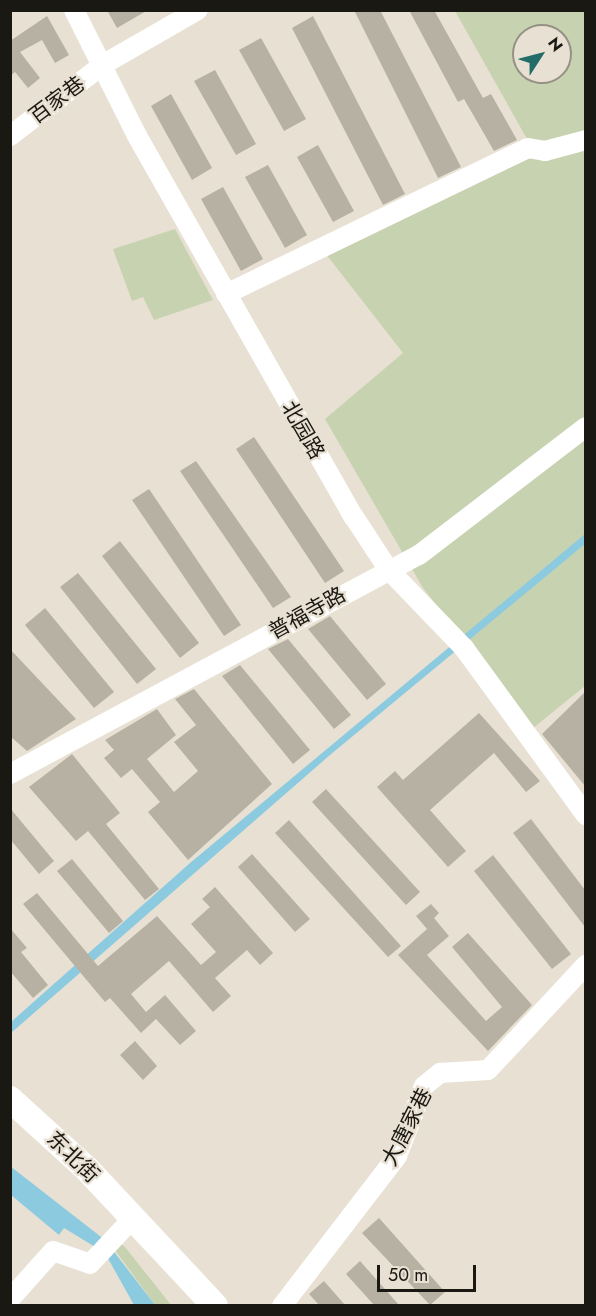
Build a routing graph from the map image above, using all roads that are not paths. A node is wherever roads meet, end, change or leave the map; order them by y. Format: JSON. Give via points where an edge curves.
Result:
{"nodes":[{"id":1,"x":74,"y":10,"type":"edge"},
{"id":2,"x":198,"y":10,"type":"edge"},
{"id":3,"x":104,"y":64,"type":"junction"},
{"id":4,"x":10,"y":136,"type":"edge"},
{"id":5,"x":585,"y":140,"type":"edge"},
{"id":6,"x":225,"y":294,"type":"junction"},
{"id":7,"x":585,"y":427,"type":"edge"},
{"id":8,"x":388,"y":569,"type":"junction"},
{"id":9,"x":10,"y":774,"type":"edge"},
{"id":10,"x":585,"y":815,"type":"edge"},
{"id":11,"x":585,"y":966,"type":"edge"},
{"id":12,"x":10,"y":1099,"type":"edge"},
{"id":13,"x":133,"y":1218,"type":"junction"},
{"id":14,"x":10,"y":1299,"type":"edge"},
{"id":15,"x":198,"y":1305,"type":"edge"},
{"id":16,"x":215,"y":1305,"type":"edge"},
{"id":17,"x":282,"y":1305,"type":"edge"}],
"edges":[{"from":1,"to":3,"type":"street","name":"北园路"},
{"from":2,"to":3,"type":"street","name":"百家巷"},
{"from":3,"to":4,"type":"street","name":"百家巷"},
{"from":3,"to":6,"type":"street","name":"北园路","via":[[136,135]]},
{"from":5,"to":6,"type":"street","via":[[545,151],[528,148]]},
{"from":6,"to":8,"type":"street","name":"北园路"},
{"from":7,"to":8,"type":"street","name":"普福寺路","via":[[419,555]]},
{"from":8,"to":9,"type":"street","name":"普福寺路"},
{"from":8,"to":10,"type":"street","name":"北园路","via":[[460,643]]},
{"from":11,"to":17,"type":"street","name":"大唐家巷","via":[[488,1070],[440,1073],[424,1086],[397,1156]]},
{"from":12,"to":13,"type":"main road","name":"东北街"},
{"from":13,"to":14,"type":"street","via":[[90,1264],[53,1251]]},
{"from":13,"to":15,"type":"main road","name":"东北街"},
{"from":13,"to":16,"type":"main road","name":"东北街"}]}
